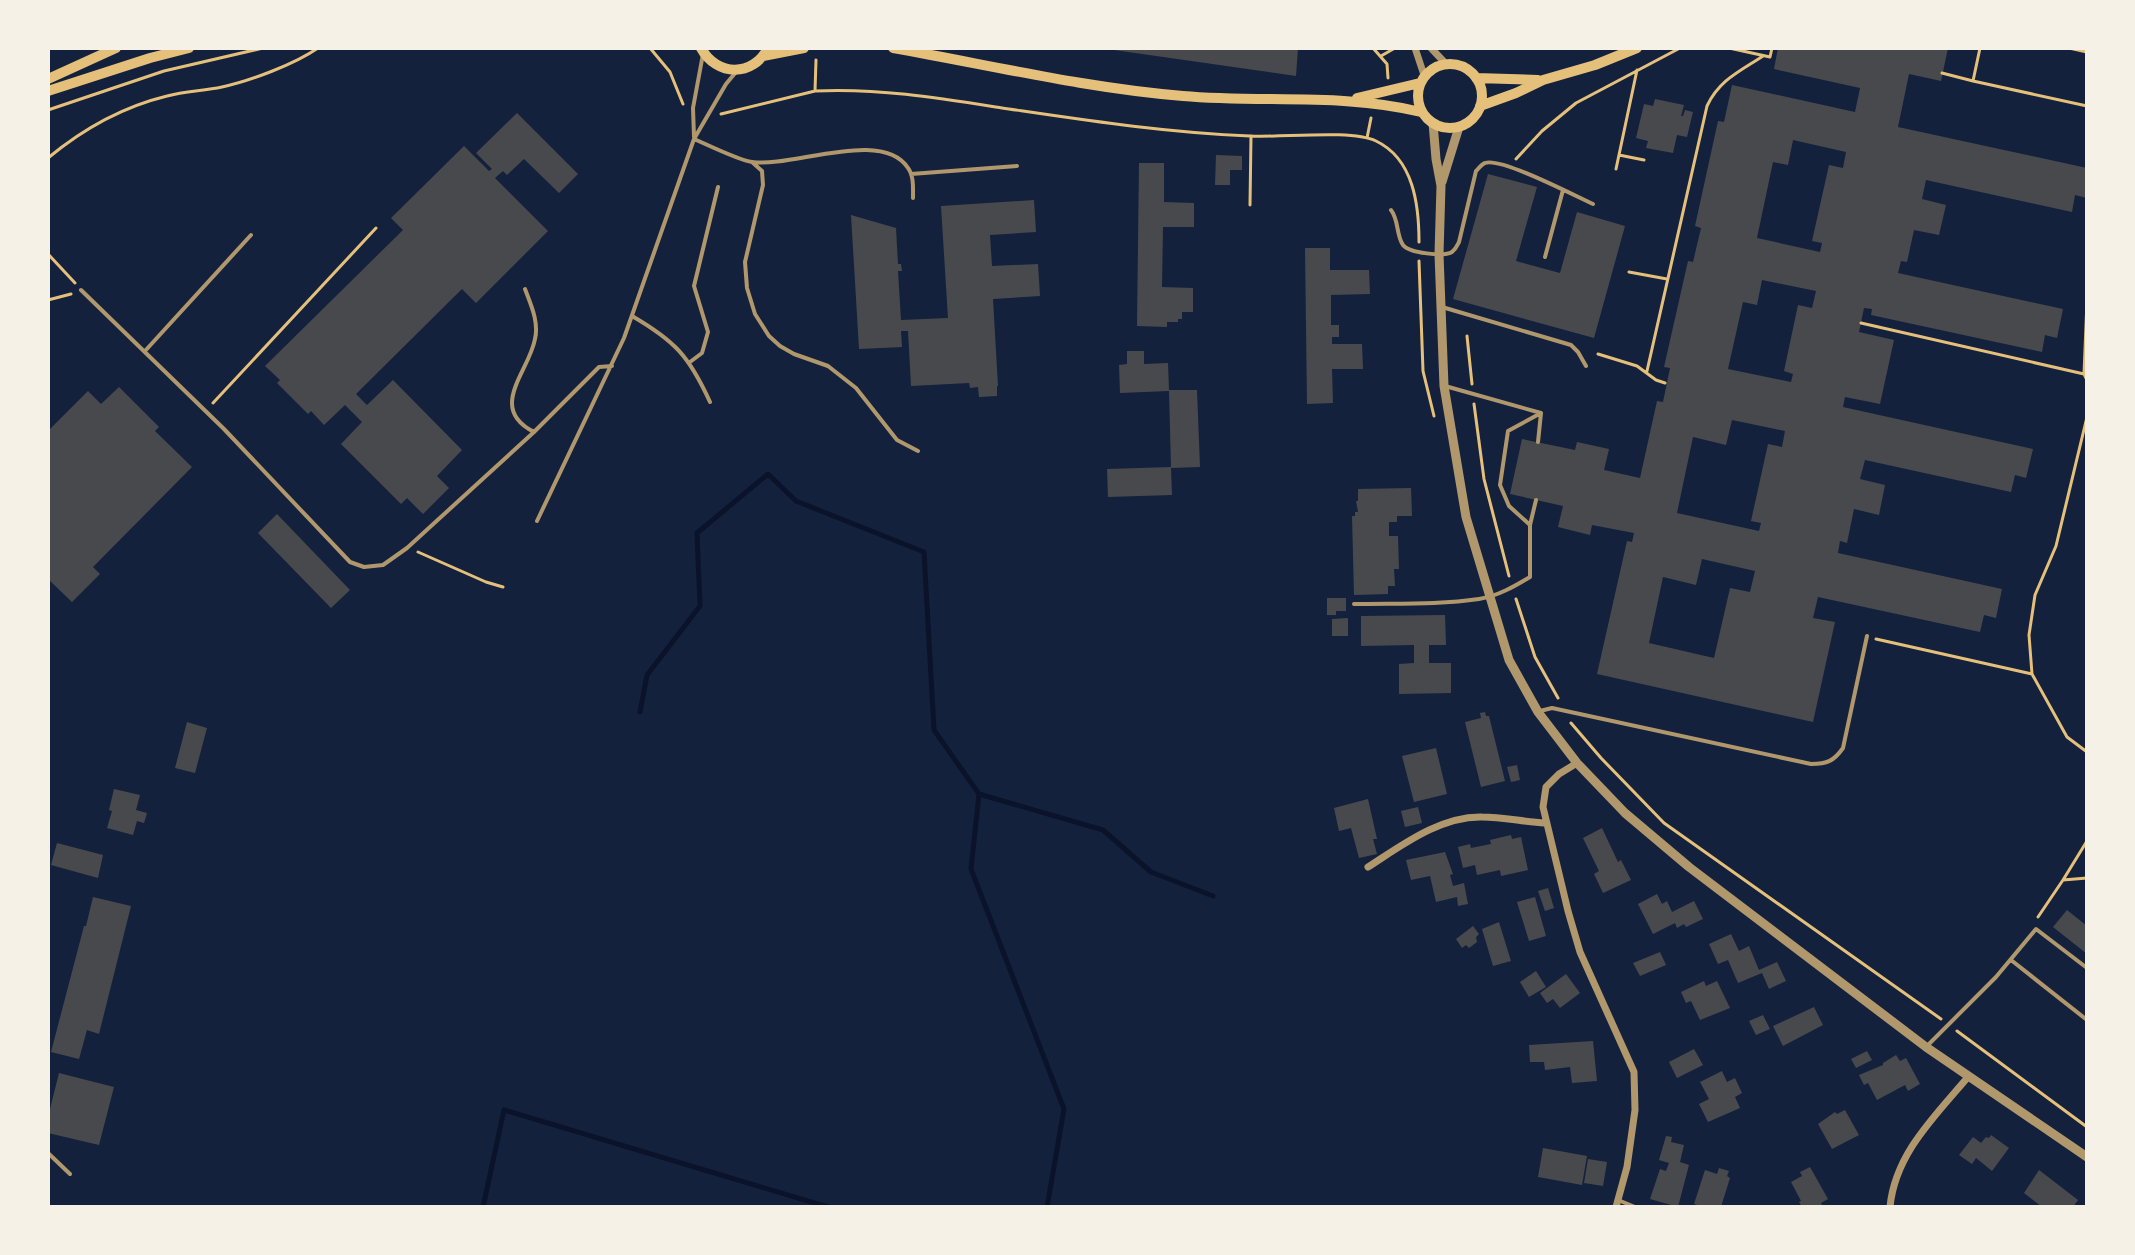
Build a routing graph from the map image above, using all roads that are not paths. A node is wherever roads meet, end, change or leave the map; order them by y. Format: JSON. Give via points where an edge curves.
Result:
{"nodes":[{"id":1,"x":116,"y":48,"type":"edge"},
{"id":2,"x":189,"y":48,"type":"edge"},
{"id":3,"x":804,"y":48,"type":"edge"},
{"id":4,"x":893,"y":48,"type":"edge"},
{"id":5,"x":1415,"y":48,"type":"edge"},
{"id":6,"x":1431,"y":48,"type":"edge"},
{"id":7,"x":1637,"y":48,"type":"edge"},
{"id":8,"x":703,"y":50,"type":"edge"},
{"id":9,"x":766,"y":52,"type":"edge"},
{"id":10,"x":1446,"y":64,"type":"junction"},
{"id":11,"x":738,"y":70,"type":"junction"},
{"id":12,"x":1476,"y":78,"type":"junction"},
{"id":13,"x":48,"y":79,"type":"edge"},
{"id":14,"x":1422,"y":79,"type":"junction"},
{"id":15,"x":1543,"y":80,"type":"junction"},
{"id":16,"x":48,"y":91,"type":"edge"},
{"id":17,"x":1347,"y":101,"type":"junction"},
{"id":18,"x":1480,"y":106,"type":"junction"},
{"id":19,"x":1421,"y":112,"type":"junction"},
{"id":20,"x":1433,"y":123,"type":"junction"},
{"id":21,"x":1459,"y":127,"type":"junction"},
{"id":22,"x":694,"y":139,"type":"junction"},
{"id":23,"x":752,"y":162,"type":"junction"},
{"id":24,"x":1017,"y":166,"type":"dead end"},
{"id":25,"x":911,"y":174,"type":"junction"},
{"id":26,"x":1441,"y":186,"type":"junction"},
{"id":27,"x":718,"y":187,"type":"dead end"},
{"id":28,"x":1563,"y":190,"type":"junction"},
{"id":29,"x":913,"y":198,"type":"dead end"},
{"id":30,"x":1593,"y":204,"type":"dead end"},
{"id":31,"x":1391,"y":210,"type":"dead end"},
{"id":32,"x":251,"y":235,"type":"dead end"},
{"id":33,"x":1439,"y":254,"type":"junction"},
{"id":34,"x":1545,"y":257,"type":"dead end"},
{"id":35,"x":525,"y":289,"type":"dead end"},
{"id":36,"x":81,"y":290,"type":"road end"},
{"id":37,"x":1440,"y":307,"type":"junction"},
{"id":38,"x":632,"y":316,"type":"junction"},
{"id":39,"x":145,"y":351,"type":"junction"},
{"id":40,"x":690,"y":362,"type":"junction"},
{"id":41,"x":612,"y":366,"type":"junction"},
{"id":42,"x":1586,"y":366,"type":"dead end"},
{"id":43,"x":1444,"y":386,"type":"junction"},
{"id":44,"x":710,"y":402,"type":"dead end"},
{"id":45,"x":1541,"y":413,"type":"junction"},
{"id":46,"x":534,"y":432,"type":"junction"},
{"id":47,"x":1538,"y":442,"type":"dead end"},
{"id":48,"x":918,"y":451,"type":"dead end"},
{"id":49,"x":1536,"y":500,"type":"dead end"},
{"id":50,"x":537,"y":521,"type":"dead end"},
{"id":51,"x":1530,"y":525,"type":"junction"},
{"id":52,"x":1489,"y":596,"type":"junction"},
{"id":53,"x":1354,"y":604,"type":"dead end"},
{"id":54,"x":1867,"y":636,"type":"road end"},
{"id":55,"x":1538,"y":712,"type":"junction"},
{"id":56,"x":1577,"y":763,"type":"junction"},
{"id":57,"x":1545,"y":823,"type":"junction"},
{"id":58,"x":1368,"y":867,"type":"dead end"},
{"id":59,"x":2011,"y":960,"type":"junction"},
{"id":60,"x":2087,"y":968,"type":"edge"},
{"id":61,"x":2087,"y":1020,"type":"edge"},
{"id":62,"x":1926,"y":1047,"type":"junction"},
{"id":63,"x":1968,"y":1077,"type":"junction"},
{"id":64,"x":48,"y":1153,"type":"edge"},
{"id":65,"x":2087,"y":1157,"type":"edge"},
{"id":66,"x":70,"y":1174,"type":"dead end"},
{"id":67,"x":1617,"y":1203,"type":"edge"},
{"id":68,"x":1635,"y":1207,"type":"edge"},
{"id":69,"x":1890,"y":1207,"type":"edge"}],
"edges":[{"from":1,"to":13,"type":"main road"},
{"from":2,"to":16,"type":"main road"},
{"from":3,"to":9,"type":"main road"},
{"from":4,"to":17,"type":"main road","via":[[1063,81],[1182,96]]},
{"from":5,"to":14,"type":"street"},
{"from":6,"to":10,"type":"street"},
{"from":7,"to":15,"type":"main road"},
{"from":8,"to":11,"type":"main road","via":[[722,68]]},
{"from":8,"to":22,"type":"lane","via":[[693,108]]},
{"from":9,"to":11,"type":"main road","via":[[752,66]]},
{"from":10,"to":12,"type":"main road","via":[[1460,65]]},
{"from":10,"to":14,"type":"main road"},
{"from":11,"to":22,"type":"lane"},
{"from":12,"to":15,"type":"main road"},
{"from":12,"to":18,"type":"main road"},
{"from":14,"to":17,"type":"main road"},
{"from":14,"to":19,"type":"main road","via":[[1417,97]]},
{"from":15,"to":18,"type":"main road"},
{"from":17,"to":19,"type":"main road"},
{"from":18,"to":21,"type":"main road"},
{"from":19,"to":20,"type":"main road"},
{"from":20,"to":21,"type":"main road"},
{"from":20,"to":26,"type":"street"},
{"from":21,"to":26,"type":"street"},
{"from":22,"to":23,"type":"lane"},
{"from":22,"to":38,"type":"lane"},
{"from":23,"to":25,"type":"lane","via":[[879,150],[897,156]]},
{"from":23,"to":48,"type":"lane","via":[[762,171],[763,185],[745,262],[755,314],[780,346],[828,366],[856,388],[897,440]]},
{"from":24,"to":25,"type":"lane"},
{"from":25,"to":29,"type":"lane"},
{"from":26,"to":33,"type":"street"},
{"from":27,"to":40,"type":"lane","via":[[694,286],[708,332],[702,353]]},
{"from":28,"to":30,"type":"lane"},
{"from":28,"to":33,"type":"lane","via":[[1510,166],[1483,163],[1476,171],[1459,242],[1449,254]]},
{"from":28,"to":34,"type":"lane"},
{"from":31,"to":33,"type":"lane","via":[[1408,249]]},
{"from":32,"to":39,"type":"lane"},
{"from":33,"to":37,"type":"street"},
{"from":35,"to":46,"type":"lane","via":[[536,335],[512,398],[517,420]]},
{"from":36,"to":39,"type":"lane"},
{"from":37,"to":42,"type":"lane","via":[[1571,345]]},
{"from":37,"to":43,"type":"street"},
{"from":38,"to":40,"type":"lane","via":[[661,333]]},
{"from":38,"to":41,"type":"lane"},
{"from":39,"to":46,"type":"lane","via":[[350,562],[364,567],[383,565],[407,548]]},
{"from":40,"to":44,"type":"lane"},
{"from":41,"to":46,"type":"lane","via":[[599,367]]},
{"from":41,"to":50,"type":"lane"},
{"from":43,"to":45,"type":"lane"},
{"from":43,"to":52,"type":"street","via":[[1466,517]]},
{"from":45,"to":47,"type":"lane"},
{"from":45,"to":51,"type":"lane","via":[[1508,431],[1500,485],[1509,506]]},
{"from":49,"to":51,"type":"lane"},
{"from":51,"to":52,"type":"lane","via":[[1530,577]]},
{"from":52,"to":53,"type":"lane"},
{"from":52,"to":55,"type":"street","via":[[1509,660]]},
{"from":54,"to":55,"type":"lane","via":[[1843,748],[1825,764],[1564,710]]},
{"from":55,"to":56,"type":"street"},
{"from":56,"to":57,"type":"street","via":[[1546,787]]},
{"from":56,"to":62,"type":"street","via":[[1689,867]]},
{"from":57,"to":58,"type":"street","via":[[1481,817],[1450,821]]},
{"from":57,"to":67,"type":"street","via":[[1580,952],[1634,1072],[1635,1110]]},
{"from":59,"to":60,"type":"lane","via":[[2036,929]]},
{"from":59,"to":61,"type":"lane"},
{"from":59,"to":62,"type":"lane"},
{"from":62,"to":63,"type":"street"},
{"from":63,"to":65,"type":"street"},
{"from":63,"to":69,"type":"street","via":[[1905,1155]]},
{"from":64,"to":66,"type":"lane"},
{"from":67,"to":68,"type":"lane"}]}
